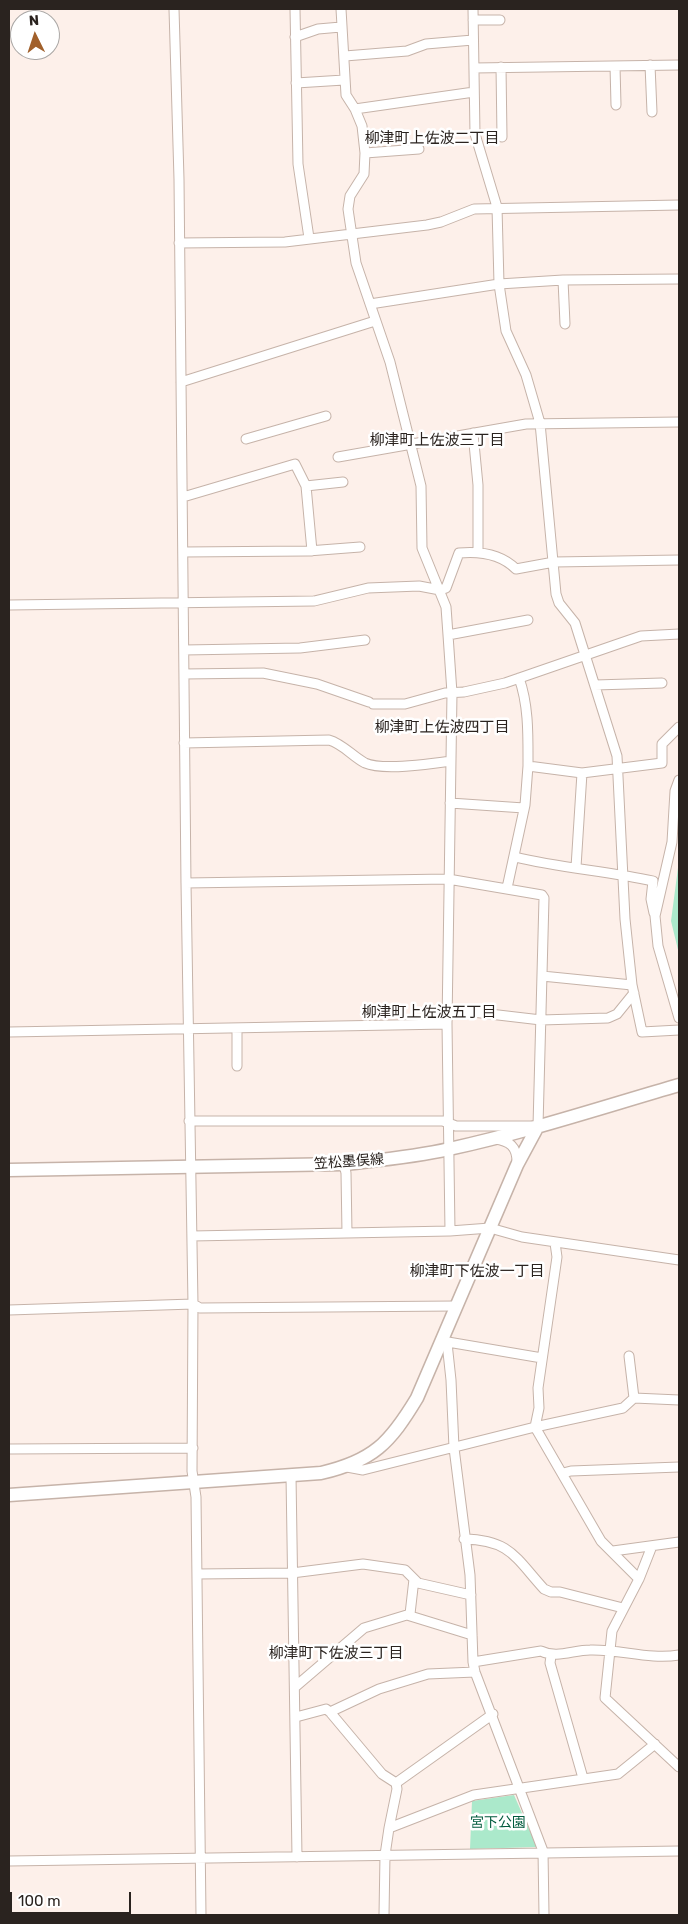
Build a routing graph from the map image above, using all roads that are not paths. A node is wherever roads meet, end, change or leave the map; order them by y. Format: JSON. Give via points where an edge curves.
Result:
{"nodes":[{"id":1,"x":174,"y":9,"type":"edge"},
{"id":2,"x":295,"y":9,"type":"edge"},
{"id":3,"x":341,"y":9,"type":"edge"},
{"id":4,"x":473,"y":9,"type":"edge"},
{"id":5,"x":473,"y":20,"type":"junction"},
{"id":6,"x":500,"y":20,"type":"dead end"},
{"id":7,"x":342,"y":27,"type":"junction"},
{"id":8,"x":295,"y":37,"type":"junction"},
{"id":9,"x":474,"y":40,"type":"junction"},
{"id":10,"x":345,"y":56,"type":"junction"},
{"id":11,"x":650,"y":65,"type":"junction"},
{"id":12,"x":679,"y":65,"type":"edge"},
{"id":13,"x":615,"y":66,"type":"junction"},
{"id":14,"x":501,"y":67,"type":"junction"},
{"id":15,"x":474,"y":68,"type":"junction"},
{"id":16,"x":344,"y":80,"type":"junction"},
{"id":17,"x":296,"y":83,"type":"junction"},
{"id":18,"x":474,"y":92,"type":"junction"},
{"id":19,"x":616,"y":105,"type":"dead end"},
{"id":20,"x":355,"y":109,"type":"junction"},
{"id":21,"x":652,"y":112,"type":"dead end"},
{"id":22,"x":502,"y":137,"type":"dead end"},
{"id":23,"x":419,"y":149,"type":"dead end"},
{"id":24,"x":365,"y":153,"type":"junction"},
{"id":25,"x":679,"y":205,"type":"edge"},
{"id":26,"x":497,"y":208,"type":"junction"},
{"id":27,"x":351,"y":234,"type":"junction"},
{"id":28,"x":309,"y":238,"type":"junction"},
{"id":29,"x":179,"y":243,"type":"junction"},
{"id":30,"x":679,"y":279,"type":"edge"},
{"id":31,"x":563,"y":280,"type":"junction"},
{"id":32,"x":499,"y":284,"type":"junction"},
{"id":33,"x":370,"y":304,"type":"junction"},
{"id":34,"x":374,"y":321,"type":"junction"},
{"id":35,"x":565,"y":324,"type":"dead end"},
{"id":36,"x":181,"y":382,"type":"junction"},
{"id":37,"x":326,"y":416,"type":"dead end"},
{"id":38,"x":679,"y":422,"type":"edge"},
{"id":39,"x":540,"y":423,"type":"junction"},
{"id":40,"x":473,"y":433,"type":"junction"},
{"id":41,"x":246,"y":439,"type":"dead end"},
{"id":42,"x":410,"y":443,"type":"junction"},
{"id":43,"x":338,"y":457,"type":"dead end"},
{"id":44,"x":342,"y":482,"type":"dead end"},
{"id":45,"x":306,"y":486,"type":"junction"},
{"id":46,"x":182,"y":497,"type":"junction"},
{"id":47,"x":360,"y":547,"type":"dead end"},
{"id":48,"x":312,"y":551,"type":"junction"},
{"id":49,"x":478,"y":551,"type":"junction"},
{"id":50,"x":183,"y":552,"type":"junction"},
{"id":51,"x":679,"y":560,"type":"edge"},
{"id":52,"x":554,"y":562,"type":"junction"},
{"id":53,"x":440,"y":590,"type":"junction"},
{"id":54,"x":184,"y":603,"type":"junction"},
{"id":55,"x":9,"y":605,"type":"edge"},
{"id":56,"x":528,"y":620,"type":"dead end"},
{"id":57,"x":679,"y":634,"type":"edge"},
{"id":58,"x":448,"y":635,"type":"junction"},
{"id":59,"x":365,"y":640,"type":"dead end"},
{"id":60,"x":184,"y":650,"type":"junction"},
{"id":61,"x":585,"y":654,"type":"junction"},
{"id":62,"x":184,"y":674,"type":"junction"},
{"id":63,"x":519,"y":678,"type":"junction"},
{"id":64,"x":662,"y":683,"type":"dead end"},
{"id":65,"x":595,"y":685,"type":"junction"},
{"id":66,"x":452,"y":693,"type":"junction"},
{"id":67,"x":679,"y":727,"type":"edge"},
{"id":68,"x":184,"y":743,"type":"junction"},
{"id":69,"x":451,"y":761,"type":"junction"},
{"id":70,"x":528,"y":766,"type":"junction"},
{"id":71,"x":618,"y":767,"type":"junction"},
{"id":72,"x":582,"y":773,"type":"junction"},
{"id":73,"x":679,"y":780,"type":"edge"},
{"id":74,"x":450,"y":803,"type":"junction"},
{"id":75,"x":524,"y":808,"type":"junction"},
{"id":76,"x":515,"y":857,"type":"junction"},
{"id":77,"x":576,"y":867,"type":"junction"},
{"id":78,"x":622,"y":874,"type":"junction"},
{"id":79,"x":448,"y":879,"type":"junction"},
{"id":80,"x":186,"y":883,"type":"junction"},
{"id":81,"x":507,"y":888,"type":"junction"},
{"id":82,"x":655,"y":916,"type":"junction"},
{"id":83,"x":542,"y":976,"type":"junction"},
{"id":84,"x":633,"y":989,"type":"junction"},
{"id":85,"x":447,"y":1010,"type":"junction"},
{"id":86,"x":679,"y":1018,"type":"edge"},
{"id":87,"x":541,"y":1020,"type":"junction"},
{"id":88,"x":447,"y":1024,"type":"junction"},
{"id":89,"x":188,"y":1028,"type":"junction"},
{"id":90,"x":237,"y":1028,"type":"junction"},
{"id":91,"x":679,"y":1030,"type":"edge"},
{"id":92,"x":9,"y":1032,"type":"edge"},
{"id":93,"x":237,"y":1066,"type":"dead end"},
{"id":94,"x":679,"y":1085,"type":"edge"},
{"id":95,"x":189,"y":1121,"type":"junction"},
{"id":96,"x":449,"y":1123,"type":"junction"},
{"id":97,"x":538,"y":1126,"type":"junction"},
{"id":98,"x":492,"y":1139,"type":"junction"},
{"id":99,"x":449,"y":1149,"type":"junction"},
{"id":100,"x":344,"y":1164,"type":"junction"},
{"id":101,"x":517,"y":1165,"type":"junction"},
{"id":102,"x":190,"y":1167,"type":"junction"},
{"id":103,"x":9,"y":1170,"type":"edge"},
{"id":104,"x":490,"y":1228,"type":"junction"},
{"id":105,"x":450,"y":1231,"type":"junction"},
{"id":106,"x":347,"y":1234,"type":"junction"},
{"id":107,"x":192,"y":1236,"type":"junction"},
{"id":108,"x":555,"y":1243,"type":"junction"},
{"id":109,"x":679,"y":1260,"type":"edge"},
{"id":110,"x":193,"y":1304,"type":"junction"},
{"id":111,"x":456,"y":1306,"type":"junction"},
{"id":112,"x":9,"y":1310,"type":"edge"},
{"id":113,"x":444,"y":1342,"type":"junction"},
{"id":114,"x":629,"y":1356,"type":"dead end"},
{"id":115,"x":542,"y":1358,"type":"junction"},
{"id":116,"x":634,"y":1398,"type":"junction"},
{"id":117,"x":679,"y":1400,"type":"edge"},
{"id":118,"x":535,"y":1427,"type":"junction"},
{"id":119,"x":193,"y":1448,"type":"junction"},
{"id":120,"x":454,"y":1448,"type":"junction"},
{"id":121,"x":9,"y":1449,"type":"edge"},
{"id":122,"x":347,"y":1467,"type":"junction"},
{"id":123,"x":679,"y":1467,"type":"edge"},
{"id":124,"x":563,"y":1473,"type":"junction"},
{"id":125,"x":290,"y":1476,"type":"junction"},
{"id":126,"x":194,"y":1482,"type":"junction"},
{"id":127,"x":9,"y":1496,"type":"edge"},
{"id":128,"x":464,"y":1539,"type":"junction"},
{"id":129,"x":679,"y":1542,"type":"edge"},
{"id":130,"x":652,"y":1546,"type":"junction"},
{"id":131,"x":613,"y":1551,"type":"junction"},
{"id":132,"x":292,"y":1573,"type":"junction"},
{"id":133,"x":197,"y":1574,"type":"junction"},
{"id":134,"x":414,"y":1579,"type":"junction"},
{"id":135,"x":639,"y":1579,"type":"junction"},
{"id":136,"x":471,"y":1595,"type":"junction"},
{"id":137,"x":623,"y":1608,"type":"junction"},
{"id":138,"x":407,"y":1614,"type":"junction"},
{"id":139,"x":472,"y":1635,"type":"junction"},
{"id":140,"x":610,"y":1650,"type":"junction"},
{"id":141,"x":679,"y":1655,"type":"edge"},
{"id":142,"x":551,"y":1656,"type":"junction"},
{"id":143,"x":473,"y":1662,"type":"junction"},
{"id":144,"x":475,"y":1672,"type":"junction"},
{"id":145,"x":295,"y":1687,"type":"junction"},
{"id":146,"x":330,"y":1712,"type":"junction"},
{"id":147,"x":493,"y":1714,"type":"junction"},
{"id":148,"x":296,"y":1717,"type":"junction"},
{"id":149,"x":655,"y":1744,"type":"junction"},
{"id":150,"x":679,"y":1767,"type":"edge"},
{"id":151,"x":583,"y":1778,"type":"junction"},
{"id":152,"x":396,"y":1783,"type":"junction"},
{"id":153,"x":519,"y":1789,"type":"junction"},
{"id":154,"x":389,"y":1828,"type":"junction"},
{"id":155,"x":543,"y":1851,"type":"junction"},
{"id":156,"x":679,"y":1851,"type":"edge"},
{"id":157,"x":384,"y":1855,"type":"junction"},
{"id":158,"x":297,"y":1857,"type":"junction"},
{"id":159,"x":200,"y":1859,"type":"junction"},
{"id":160,"x":9,"y":1862,"type":"edge"},
{"id":161,"x":201,"y":1915,"type":"edge"},
{"id":162,"x":384,"y":1915,"type":"edge"},
{"id":163,"x":544,"y":1915,"type":"edge"}],
"edges":[{"from":1,"to":29,"type":"street"},
{"from":2,"to":8,"type":"street"},
{"from":3,"to":7,"type":"street"},
{"from":4,"to":5,"type":"street"},
{"from":5,"to":6,"type":"street"},
{"from":5,"to":9,"type":"street"},
{"from":7,"to":8,"type":"street","via":[[318,28]]},
{"from":7,"to":10,"type":"street"},
{"from":8,"to":17,"type":"street"},
{"from":9,"to":10,"type":"street","via":[[426,44],[407,51]]},
{"from":9,"to":15,"type":"street"},
{"from":10,"to":16,"type":"street"},
{"from":11,"to":12,"type":"street"},
{"from":11,"to":13,"type":"street"},
{"from":11,"to":21,"type":"street"},
{"from":13,"to":14,"type":"street"},
{"from":13,"to":19,"type":"street"},
{"from":14,"to":15,"type":"street"},
{"from":14,"to":22,"type":"street"},
{"from":15,"to":18,"type":"street"},
{"from":16,"to":17,"type":"street"},
{"from":16,"to":20,"type":"street","via":[[346,95]]},
{"from":17,"to":28,"type":"street","via":[[298,164]]},
{"from":18,"to":20,"type":"street"},
{"from":18,"to":26,"type":"street","via":[[475,134]]},
{"from":20,"to":24,"type":"street","via":[[362,126]]},
{"from":23,"to":24,"type":"street"},
{"from":24,"to":27,"type":"street","via":[[364,174],[350,196]]},
{"from":25,"to":26,"type":"street"},
{"from":26,"to":27,"type":"street","via":[[474,208],[427,225]]},
{"from":26,"to":32,"type":"street"},
{"from":27,"to":28,"type":"street"},
{"from":27,"to":33,"type":"street","via":[[356,263]]},
{"from":28,"to":29,"type":"street","via":[[285,242]]},
{"from":29,"to":36,"type":"street"},
{"from":30,"to":31,"type":"street"},
{"from":31,"to":32,"type":"street"},
{"from":31,"to":35,"type":"street"},
{"from":32,"to":33,"type":"street"},
{"from":32,"to":39,"type":"street","via":[[506,331],[526,374]]},
{"from":33,"to":34,"type":"street"},
{"from":34,"to":36,"type":"street"},
{"from":34,"to":42,"type":"street","via":[[390,362]]},
{"from":36,"to":46,"type":"street"},
{"from":37,"to":41,"type":"street"},
{"from":38,"to":39,"type":"street"},
{"from":39,"to":40,"type":"street"},
{"from":39,"to":52,"type":"street"},
{"from":40,"to":42,"type":"street"},
{"from":40,"to":49,"type":"street","via":[[478,485]]},
{"from":42,"to":43,"type":"street"},
{"from":42,"to":53,"type":"street","via":[[421,486],[422,548]]},
{"from":44,"to":45,"type":"street"},
{"from":45,"to":46,"type":"street","via":[[295,464]]},
{"from":45,"to":48,"type":"street"},
{"from":46,"to":50,"type":"street"},
{"from":47,"to":48,"type":"street"},
{"from":48,"to":50,"type":"street"},
{"from":49,"to":52,"type":"street","via":[[507,560],[516,569]]},
{"from":49,"to":53,"type":"street","via":[[459,553],[446,588]]},
{"from":50,"to":54,"type":"street"},
{"from":51,"to":52,"type":"street"},
{"from":52,"to":61,"type":"street","via":[[559,603],[575,623]]},
{"from":53,"to":54,"type":"street","via":[[391,586],[314,601]]},
{"from":53,"to":58,"type":"street","via":[[446,607]]},
{"from":54,"to":55,"type":"street"},
{"from":54,"to":60,"type":"street"},
{"from":56,"to":58,"type":"street"},
{"from":57,"to":61,"type":"street","via":[[640,636]]},
{"from":58,"to":66,"type":"street"},
{"from":59,"to":60,"type":"street","via":[[300,648]]},
{"from":60,"to":62,"type":"street"},
{"from":61,"to":63,"type":"street"},
{"from":61,"to":65,"type":"street"},
{"from":62,"to":66,"type":"street","via":[[263,673],[317,684],[371,704],[404,704]]},
{"from":62,"to":68,"type":"street"},
{"from":63,"to":66,"type":"street"},
{"from":63,"to":70,"type":"street","via":[[528,731]]},
{"from":64,"to":65,"type":"street"},
{"from":65,"to":71,"type":"street"},
{"from":66,"to":69,"type":"street"},
{"from":67,"to":71,"type":"street","via":[[662,744],[662,763]]},
{"from":68,"to":69,"type":"street","via":[[329,740],[371,765],[410,766]]},
{"from":68,"to":80,"type":"street"},
{"from":69,"to":74,"type":"street"},
{"from":70,"to":72,"type":"street"},
{"from":70,"to":75,"type":"street"},
{"from":71,"to":72,"type":"street"},
{"from":71,"to":78,"type":"street"},
{"from":72,"to":77,"type":"street"},
{"from":73,"to":82,"type":"street","via":[[675,791],[672,842]]},
{"from":74,"to":75,"type":"street"},
{"from":74,"to":79,"type":"street"},
{"from":75,"to":76,"type":"street"},
{"from":76,"to":77,"type":"street"},
{"from":76,"to":81,"type":"street"},
{"from":77,"to":78,"type":"street"},
{"from":78,"to":82,"type":"street","via":[[653,881],[651,899]]},
{"from":78,"to":84,"type":"street"},
{"from":79,"to":80,"type":"street"},
{"from":79,"to":81,"type":"street"},
{"from":79,"to":85,"type":"street"},
{"from":80,"to":89,"type":"street"},
{"from":81,"to":83,"type":"street","via":[[544,898]]},
{"from":82,"to":86,"type":"street","via":[[658,946]]},
{"from":83,"to":84,"type":"street"},
{"from":83,"to":87,"type":"street"},
{"from":84,"to":87,"type":"street","via":[[618,1014],[608,1018]]},
{"from":84,"to":91,"type":"street","via":[[642,1032]]},
{"from":85,"to":87,"type":"street"},
{"from":85,"to":88,"type":"street"},
{"from":87,"to":97,"type":"street"},
{"from":88,"to":90,"type":"street"},
{"from":88,"to":96,"type":"street"},
{"from":89,"to":90,"type":"street"},
{"from":89,"to":92,"type":"street"},
{"from":89,"to":95,"type":"street"},
{"from":90,"to":93,"type":"street"},
{"from":94,"to":97,"type":"street","name":"笠松墨俣線"},
{"from":95,"to":96,"type":"street"},
{"from":95,"to":102,"type":"street"},
{"from":96,"to":97,"type":"street","via":[[456,1126]]},
{"from":96,"to":99,"type":"street"},
{"from":97,"to":98,"type":"street","name":"笠松墨俣線"},
{"from":97,"to":101,"type":"street"},
{"from":98,"to":99,"type":"street","name":"笠松墨俣線"},
{"from":98,"to":101,"type":"street","via":[[506,1141],[513,1147],[517,1153]]},
{"from":99,"to":100,"type":"street","name":"笠松墨俣線"},
{"from":99,"to":105,"type":"street"},
{"from":100,"to":102,"type":"street","name":"笠松墨俣線"},
{"from":100,"to":106,"type":"street"},
{"from":101,"to":104,"type":"street"},
{"from":102,"to":103,"type":"street","name":"笠松墨俣線"},
{"from":102,"to":107,"type":"street"},
{"from":104,"to":105,"type":"street"},
{"from":104,"to":108,"type":"street"},
{"from":104,"to":111,"type":"street"},
{"from":105,"to":106,"type":"street"},
{"from":106,"to":107,"type":"street"},
{"from":107,"to":110,"type":"street"},
{"from":108,"to":109,"type":"street"},
{"from":108,"to":115,"type":"street","via":[[556,1257]]},
{"from":110,"to":111,"type":"street","via":[[200,1308]]},
{"from":110,"to":112,"type":"street"},
{"from":110,"to":119,"type":"street"},
{"from":111,"to":113,"type":"street"},
{"from":113,"to":115,"type":"street"},
{"from":113,"to":120,"type":"street","via":[[451,1380]]},
{"from":113,"to":122,"type":"street","via":[[398,1430],[372,1454]]},
{"from":114,"to":116,"type":"street"},
{"from":115,"to":118,"type":"street"},
{"from":116,"to":117,"type":"street"},
{"from":116,"to":118,"type":"street","via":[[623,1408]]},
{"from":118,"to":120,"type":"street"},
{"from":118,"to":124,"type":"street"},
{"from":119,"to":121,"type":"street"},
{"from":119,"to":126,"type":"street"},
{"from":120,"to":122,"type":"street","via":[[363,1470]]},
{"from":120,"to":128,"type":"street"},
{"from":122,"to":125,"type":"street"},
{"from":123,"to":124,"type":"street"},
{"from":124,"to":131,"type":"street","via":[[601,1541]]},
{"from":125,"to":126,"type":"street"},
{"from":125,"to":132,"type":"street"},
{"from":126,"to":127,"type":"street"},
{"from":126,"to":133,"type":"street"},
{"from":128,"to":136,"type":"street"},
{"from":128,"to":137,"type":"street","via":[[494,1542],[506,1547],[551,1592]]},
{"from":129,"to":130,"type":"street"},
{"from":130,"to":131,"type":"street"},
{"from":130,"to":135,"type":"street"},
{"from":131,"to":135,"type":"street"},
{"from":132,"to":133,"type":"street"},
{"from":132,"to":134,"type":"street","via":[[363,1564],[405,1570]]},
{"from":132,"to":145,"type":"street"},
{"from":133,"to":159,"type":"street"},
{"from":134,"to":136,"type":"street","via":[[418,1583]]},
{"from":134,"to":138,"type":"street","via":[[410,1614]]},
{"from":135,"to":137,"type":"street"},
{"from":136,"to":139,"type":"street"},
{"from":137,"to":140,"type":"street","via":[[612,1631]]},
{"from":138,"to":139,"type":"street"},
{"from":138,"to":145,"type":"street","via":[[364,1628]]},
{"from":139,"to":143,"type":"street"},
{"from":140,"to":141,"type":"street","via":[[647,1656]]},
{"from":140,"to":142,"type":"street"},
{"from":140,"to":149,"type":"street","via":[[606,1698]]},
{"from":142,"to":143,"type":"street","via":[[541,1651]]},
{"from":142,"to":151,"type":"street","via":[[550,1663]]},
{"from":143,"to":144,"type":"street"},
{"from":144,"to":146,"type":"street","via":[[428,1674],[379,1689]]},
{"from":144,"to":147,"type":"street"},
{"from":145,"to":148,"type":"street"},
{"from":146,"to":148,"type":"street","via":[[326,1710]]},
{"from":146,"to":152,"type":"street","via":[[382,1774]]},
{"from":147,"to":152,"type":"street"},
{"from":147,"to":153,"type":"street"},
{"from":148,"to":158,"type":"street"},
{"from":149,"to":150,"type":"street"},
{"from":149,"to":151,"type":"street","via":[[618,1774]]},
{"from":151,"to":153,"type":"street"},
{"from":152,"to":154,"type":"street"},
{"from":153,"to":154,"type":"street","via":[[474,1795]]},
{"from":153,"to":155,"type":"street"},
{"from":154,"to":157,"type":"street"},
{"from":155,"to":156,"type":"street"},
{"from":155,"to":157,"type":"street"},
{"from":155,"to":163,"type":"street"},
{"from":157,"to":158,"type":"street"},
{"from":157,"to":162,"type":"street"},
{"from":158,"to":159,"type":"street"},
{"from":159,"to":160,"type":"street"},
{"from":159,"to":161,"type":"street"}]}
